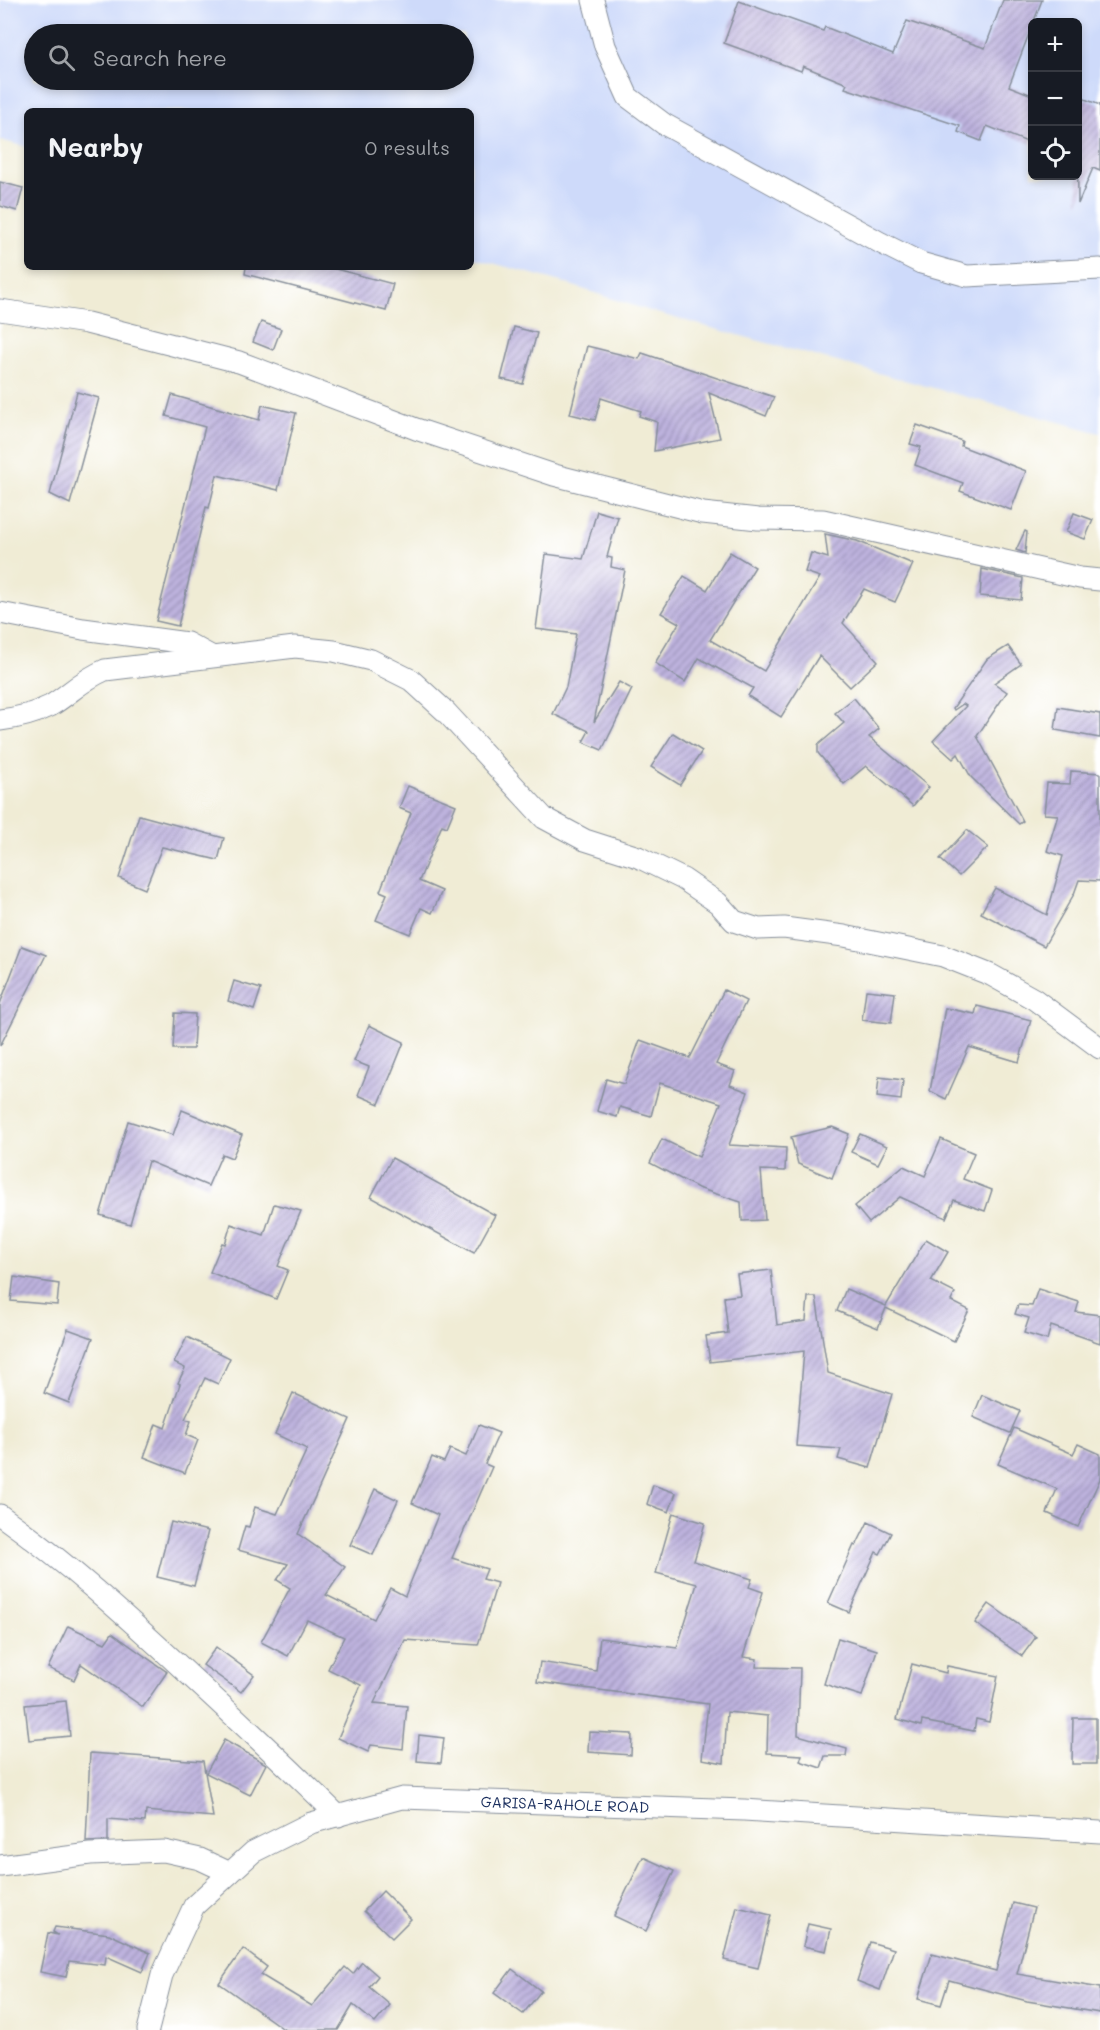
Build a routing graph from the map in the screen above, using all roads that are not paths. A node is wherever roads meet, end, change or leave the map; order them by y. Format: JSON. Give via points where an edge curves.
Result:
{"nodes":[{"id":1,"x":593,"y":0,"type":"edge"},
{"id":2,"x":1100,"y":269,"type":"edge"},
{"id":3,"x":0,"y":310,"type":"edge"},
{"id":4,"x":1100,"y":580,"type":"edge"},
{"id":5,"x":0,"y":613,"type":"edge"},
{"id":6,"x":211,"y":656,"type":"junction"},
{"id":7,"x":0,"y":720,"type":"edge"},
{"id":8,"x":1100,"y":1048,"type":"edge"},
{"id":9,"x":0,"y":1515,"type":"edge"},
{"id":10,"x":338,"y":1816,"type":"junction"},
{"id":11,"x":1100,"y":1832,"type":"edge"},
{"id":12,"x":0,"y":1866,"type":"edge"},
{"id":13,"x":230,"y":1873,"type":"junction"},
{"id":14,"x":148,"y":2030,"type":"edge"}],
"edges":[{"from":1,"to":2,"type":"street","via":[[605,46],[628,97],[664,124],[881,243],[921,263],[967,276]]},
{"from":3,"to":4,"type":"street","via":[[87,323],[239,362],[416,429],[543,471],[703,513],[822,520]]},
{"from":5,"to":6,"type":"street","via":[[187,643]]},
{"from":6,"to":7,"type":"street","via":[[105,670],[77,684],[51,705],[21,717]]},
{"from":6,"to":8,"type":"street","via":[[295,647],[371,660],[411,680],[544,818],[585,840],[638,856],[683,879],[718,903],[734,921],[758,929],[784,927],[944,956],[991,975],[1034,999]]},
{"from":9,"to":10,"type":"street","via":[[131,1619]]},
{"from":10,"to":11,"type":"street","name":"GARISA-RAHOLE ROAD","via":[[402,1798],[744,1810]]},
{"from":10,"to":13,"type":"street","name":"GARISA-RAHOLE ROAD","via":[[311,1823],[253,1852]]},
{"from":12,"to":13,"type":"street","via":[[90,1854],[164,1851],[200,1859]]},
{"from":13,"to":14,"type":"street","name":"GARISA-RAHOLE ROAD","via":[[194,1906],[162,1975]]}]}
